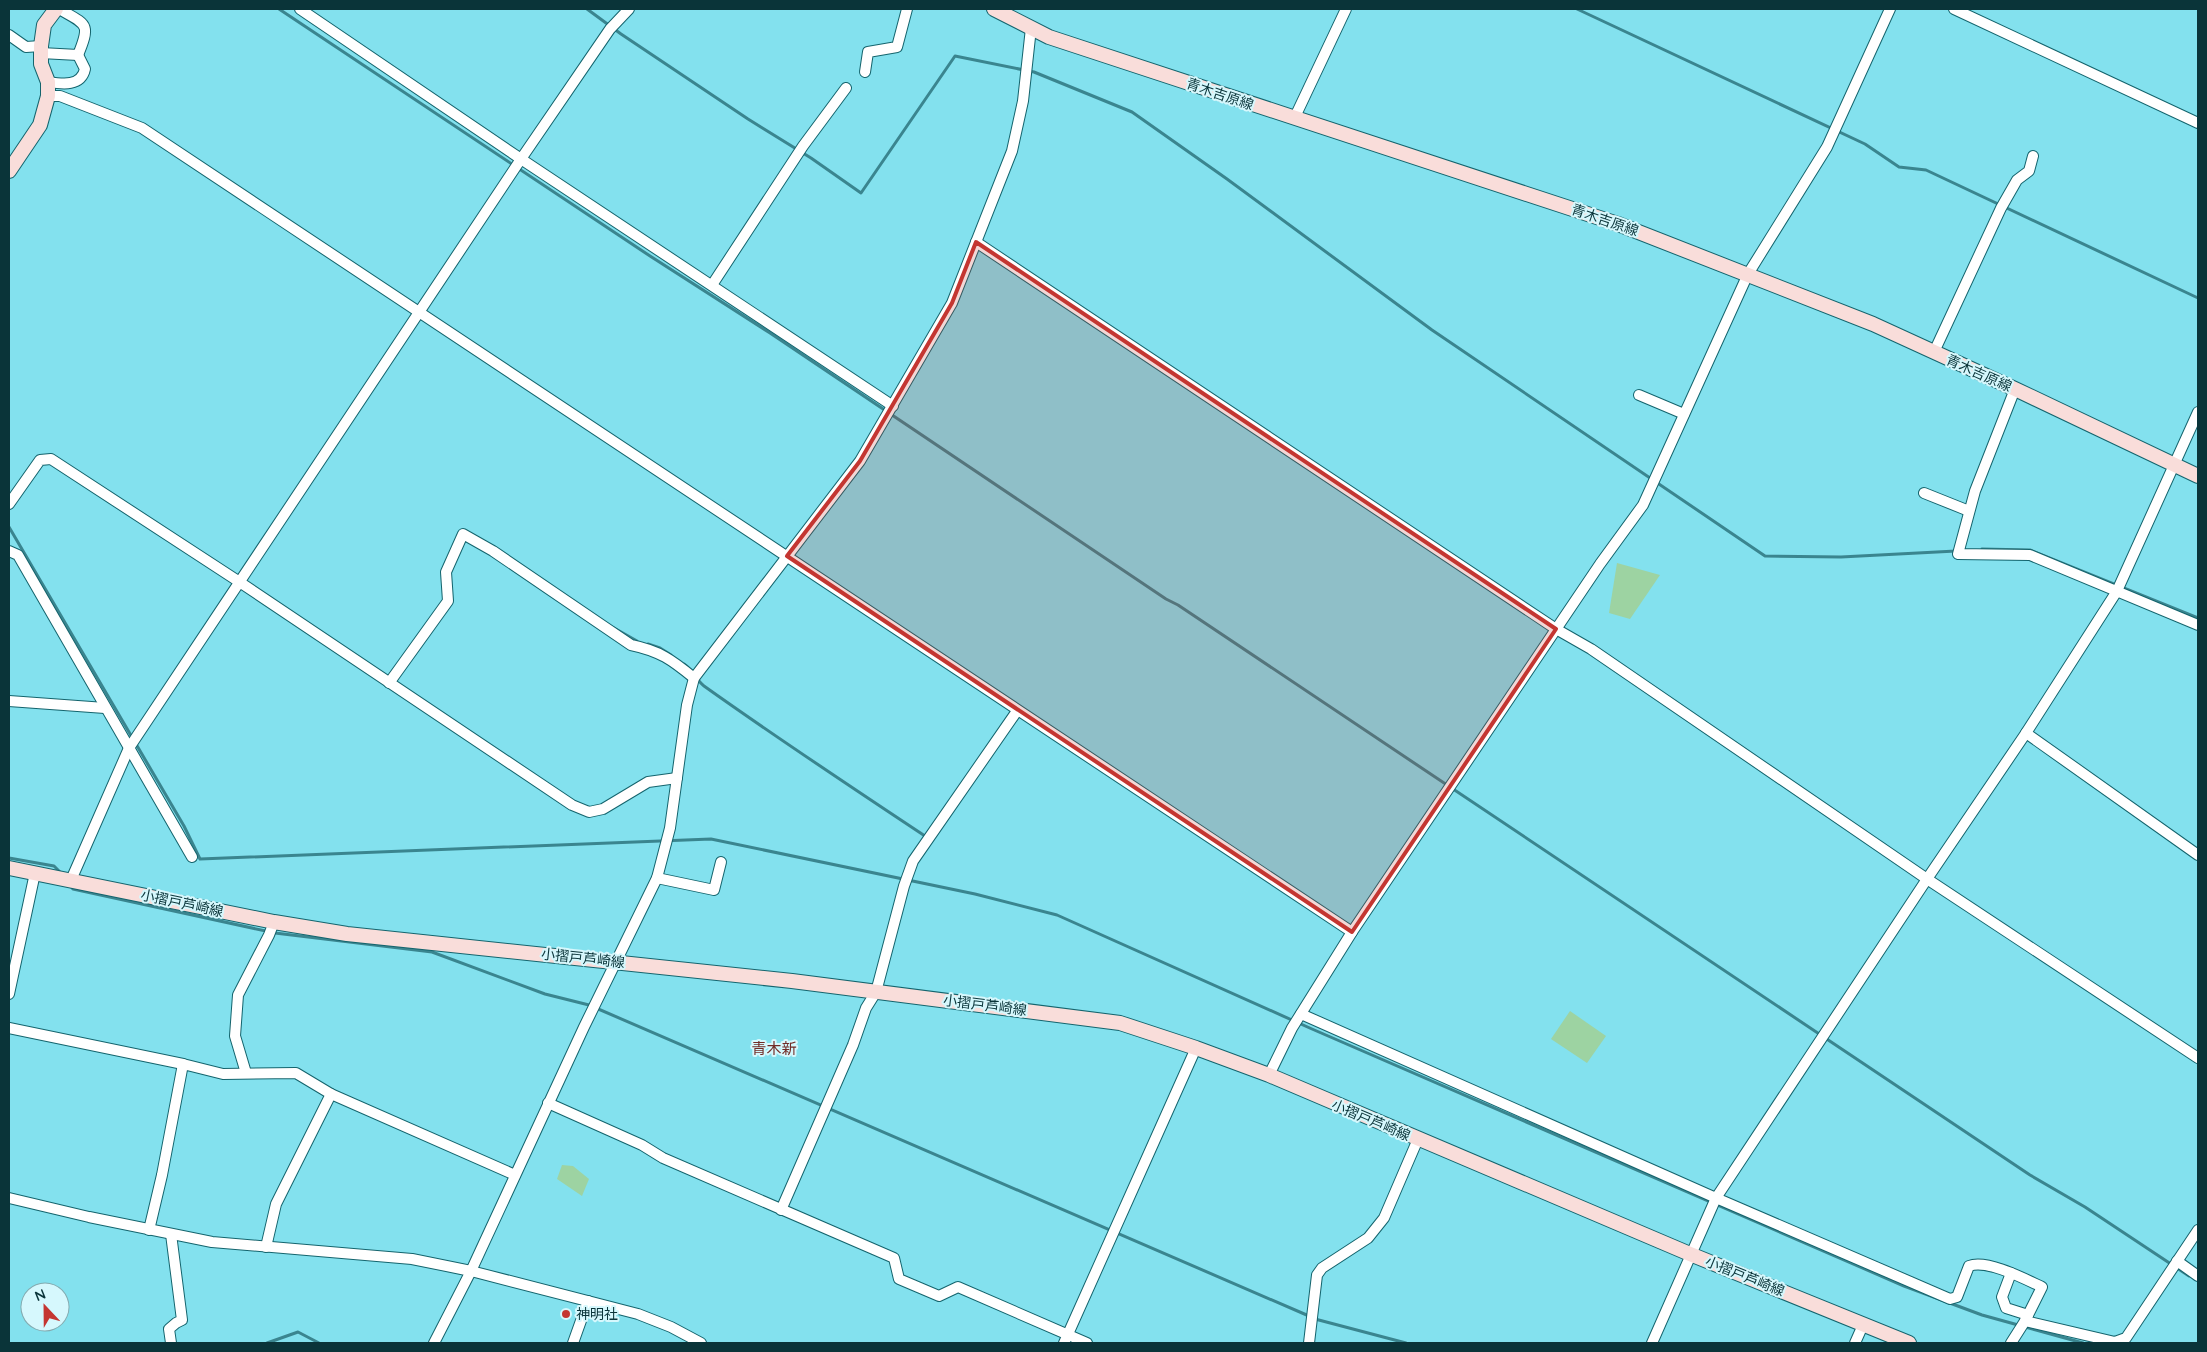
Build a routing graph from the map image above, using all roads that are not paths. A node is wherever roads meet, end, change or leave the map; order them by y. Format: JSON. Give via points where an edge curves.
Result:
{"nodes":[{"id":1,"x":58,"y":9,"type":"edge"},
{"id":2,"x":300,"y":9,"type":"edge"},
{"id":3,"x":629,"y":9,"type":"edge"},
{"id":4,"x":907,"y":9,"type":"edge"},
{"id":5,"x":994,"y":9,"type":"edge"},
{"id":6,"x":1346,"y":9,"type":"edge"},
{"id":7,"x":1890,"y":9,"type":"edge"},
{"id":8,"x":1954,"y":9,"type":"edge"},
{"id":9,"x":1031,"y":28,"type":"junction"},
{"id":10,"x":9,"y":35,"type":"edge"},
{"id":11,"x":41,"y":50,"type":"junction"},
{"id":12,"x":78,"y":54,"type":"junction"},
{"id":13,"x":865,"y":72,"type":"dead end"},
{"id":14,"x":48,"y":82,"type":"junction"},
{"id":15,"x":846,"y":88,"type":"dead end"},
{"id":16,"x":48,"y":96,"type":"junction"},
{"id":17,"x":1294,"y":119,"type":"junction"},
{"id":18,"x":2198,"y":124,"type":"edge"},
{"id":19,"x":2033,"y":156,"type":"dead end"},
{"id":20,"x":520,"y":159,"type":"junction"},
{"id":21,"x":9,"y":171,"type":"edge"},
{"id":22,"x":976,"y":242,"type":"junction"},
{"id":23,"x":1748,"y":274,"type":"junction"},
{"id":24,"x":712,"y":285,"type":"junction"},
{"id":25,"x":419,"y":312,"type":"junction"},
{"id":26,"x":1934,"y":352,"type":"junction"},
{"id":27,"x":2015,"y":389,"type":"junction"},
{"id":28,"x":1639,"y":396,"type":"dead end"},
{"id":29,"x":893,"y":406,"type":"junction"},
{"id":30,"x":2198,"y":412,"type":"edge"},
{"id":31,"x":1684,"y":414,"type":"junction"},
{"id":32,"x":2174,"y":466,"type":"junction"},
{"id":33,"x":2198,"y":476,"type":"edge"},
{"id":34,"x":1924,"y":493,"type":"dead end"},
{"id":35,"x":9,"y":504,"type":"edge"},
{"id":36,"x":1969,"y":512,"type":"junction"},
{"id":37,"x":9,"y":551,"type":"edge"},
{"id":38,"x":787,"y":556,"type":"junction"},
{"id":39,"x":238,"y":581,"type":"junction"},
{"id":40,"x":2117,"y":591,"type":"junction"},
{"id":41,"x":2198,"y":624,"type":"edge"},
{"id":42,"x":1556,"y":629,"type":"junction"},
{"id":43,"x":694,"y":678,"type":"junction"},
{"id":44,"x":389,"y":683,"type":"junction"},
{"id":45,"x":9,"y":701,"type":"edge"},
{"id":46,"x":105,"y":708,"type":"junction"},
{"id":47,"x":1017,"y":711,"type":"junction"},
{"id":48,"x":2026,"y":733,"type":"junction"},
{"id":49,"x":129,"y":748,"type":"junction"},
{"id":50,"x":677,"y":778,"type":"junction"},
{"id":51,"x":2198,"y":855,"type":"edge"},
{"id":52,"x":192,"y":857,"type":"dead end"},
{"id":53,"x":721,"y":862,"type":"dead end"},
{"id":54,"x":9,"y":868,"type":"edge"},
{"id":55,"x":35,"y":874,"type":"junction"},
{"id":56,"x":656,"y":878,"type":"junction"},
{"id":57,"x":1927,"y":879,"type":"junction"},
{"id":58,"x":70,"y":880,"type":"junction"},
{"id":59,"x":274,"y":922,"type":"junction"},
{"id":60,"x":1352,"y":932,"type":"junction"},
{"id":61,"x":616,"y":961,"type":"junction"},
{"id":62,"x":876,"y":992,"type":"junction"},
{"id":63,"x":9,"y":994,"type":"edge"},
{"id":64,"x":1301,"y":1014,"type":"junction"},
{"id":65,"x":9,"y":1028,"type":"edge"},
{"id":66,"x":1196,"y":1048,"type":"junction"},
{"id":67,"x":2198,"y":1058,"type":"edge"},
{"id":68,"x":184,"y":1064,"type":"junction"},
{"id":69,"x":246,"y":1073,"type":"junction"},
{"id":70,"x":1269,"y":1075,"type":"junction"},
{"id":71,"x":331,"y":1094,"type":"junction"},
{"id":72,"x":548,"y":1103,"type":"junction"},
{"id":73,"x":1418,"y":1139,"type":"junction"},
{"id":74,"x":514,"y":1175,"type":"junction"},
{"id":75,"x":9,"y":1198,"type":"edge"},
{"id":76,"x":1716,"y":1198,"type":"junction"},
{"id":77,"x":781,"y":1210,"type":"junction"},
{"id":78,"x":149,"y":1230,"type":"junction"},
{"id":79,"x":2198,"y":1230,"type":"edge"},
{"id":80,"x":171,"y":1234,"type":"junction"},
{"id":81,"x":266,"y":1247,"type":"junction"},
{"id":82,"x":1690,"y":1254,"type":"junction"},
{"id":83,"x":2177,"y":1262,"type":"junction"},
{"id":84,"x":471,"y":1271,"type":"junction"},
{"id":85,"x":2011,"y":1273,"type":"junction"},
{"id":86,"x":2198,"y":1276,"type":"edge"},
{"id":87,"x":588,"y":1301,"type":"junction"},
{"id":88,"x":2027,"y":1318,"type":"junction"},
{"id":89,"x":1863,"y":1325,"type":"junction"},
{"id":90,"x":1066,"y":1339,"type":"edge"},
{"id":91,"x":171,"y":1343,"type":"edge"},
{"id":92,"x":434,"y":1343,"type":"edge"},
{"id":93,"x":573,"y":1343,"type":"edge"},
{"id":94,"x":701,"y":1343,"type":"edge"},
{"id":95,"x":1087,"y":1343,"type":"edge"},
{"id":96,"x":1309,"y":1343,"type":"edge"},
{"id":97,"x":1652,"y":1343,"type":"edge"},
{"id":98,"x":1855,"y":1343,"type":"edge"},
{"id":99,"x":1908,"y":1343,"type":"edge"},
{"id":100,"x":2011,"y":1343,"type":"edge"}],
"edges":[{"from":1,"to":11,"type":"main road","via":[[44,25]]},
{"from":1,"to":12,"type":"street","via":[[82,22],[86,29]]},
{"from":2,"to":20,"type":"street"},
{"from":3,"to":20,"type":"street","via":[[610,29]]},
{"from":4,"to":13,"type":"street","via":[[897,47],[868,52]]},
{"from":5,"to":9,"type":"main road","name":"青木吉原線"},
{"from":6,"to":17,"type":"street"},
{"from":7,"to":23,"type":"street","via":[[1827,147]]},
{"from":8,"to":18,"type":"street"},
{"from":9,"to":17,"type":"main road","name":"青木吉原線","via":[[1049,37]]},
{"from":9,"to":22,"type":"street","via":[[1023,102],[1012,151]]},
{"from":10,"to":11,"type":"street","via":[[26,46]]},
{"from":11,"to":12,"type":"street"},
{"from":11,"to":14,"type":"main road","via":[[41,64]]},
{"from":12,"to":14,"type":"street","via":[[86,69],[78,80],[68,85]]},
{"from":14,"to":16,"type":"main road"},
{"from":15,"to":24,"type":"street","via":[[803,146]]},
{"from":16,"to":21,"type":"main road","via":[[40,124]]},
{"from":16,"to":25,"type":"street","via":[[60,96],[142,128]]},
{"from":17,"to":23,"type":"main road","name":"青木吉原線","via":[[1618,224]]},
{"from":19,"to":26,"type":"street","via":[[2029,171],[2017,180],[2001,208]]},
{"from":20,"to":24,"type":"street"},
{"from":20,"to":25,"type":"street"},
{"from":22,"to":29,"type":"street","via":[[952,303]]},
{"from":22,"to":42,"type":"street"},
{"from":23,"to":26,"type":"main road","name":"青木吉原線"},
{"from":23,"to":31,"type":"street"},
{"from":24,"to":29,"type":"street"},
{"from":25,"to":38,"type":"street"},
{"from":25,"to":39,"type":"street"},
{"from":26,"to":27,"type":"main road","name":"青木吉原線"},
{"from":27,"to":32,"type":"main road","name":"青木吉原線"},
{"from":27,"to":36,"type":"street"},
{"from":28,"to":31,"type":"street"},
{"from":29,"to":38,"type":"street","via":[[860,461]]},
{"from":30,"to":32,"type":"street"},
{"from":31,"to":42,"type":"street","via":[[1643,505]]},
{"from":32,"to":33,"type":"main road","name":"青木吉原線"},
{"from":32,"to":40,"type":"street"},
{"from":34,"to":36,"type":"street"},
{"from":35,"to":39,"type":"street","via":[[40,460],[51,459]]},
{"from":36,"to":40,"type":"street","via":[[1958,554],[2030,555]]},
{"from":37,"to":46,"type":"street","via":[[18,555]]},
{"from":38,"to":43,"type":"street"},
{"from":38,"to":47,"type":"street"},
{"from":39,"to":44,"type":"street"},
{"from":39,"to":49,"type":"street"},
{"from":40,"to":41,"type":"street"},
{"from":40,"to":48,"type":"street"},
{"from":42,"to":57,"type":"street","via":[[1607,660]]},
{"from":42,"to":60,"type":"street"},
{"from":43,"to":44,"type":"street","via":[[668,657],[631,645],[463,534],[446,572],[448,601]]},
{"from":43,"to":50,"type":"street","via":[[687,704]]},
{"from":44,"to":50,"type":"street","via":[[572,805],[589,812],[603,809],[648,782]]},
{"from":45,"to":46,"type":"street"},
{"from":46,"to":49,"type":"street"},
{"from":47,"to":60,"type":"street"},
{"from":47,"to":62,"type":"street","via":[[913,861]]},
{"from":48,"to":51,"type":"street"},
{"from":48,"to":57,"type":"street"},
{"from":49,"to":52,"type":"street"},
{"from":49,"to":58,"type":"street"},
{"from":50,"to":56,"type":"street","via":[[670,828]]},
{"from":53,"to":56,"type":"street","via":[[714,890]]},
{"from":54,"to":55,"type":"main road","name":"小摺戸芦崎線"},
{"from":55,"to":58,"type":"main road","name":"小摺戸芦崎線"},
{"from":55,"to":63,"type":"street"},
{"from":56,"to":61,"type":"street"},
{"from":57,"to":67,"type":"street"},
{"from":57,"to":76,"type":"street"},
{"from":58,"to":59,"type":"main road","name":"小摺戸芦崎線"},
{"from":59,"to":61,"type":"main road","name":"小摺戸芦崎線","via":[[347,934]]},
{"from":59,"to":69,"type":"street","via":[[238,995],[235,1036]]},
{"from":60,"to":64,"type":"street"},
{"from":61,"to":62,"type":"main road","name":"小摺戸芦崎線"},
{"from":61,"to":72,"type":"street"},
{"from":62,"to":66,"type":"main road","name":"小摺戸芦崎線","via":[[1120,1023]]},
{"from":62,"to":77,"type":"street","via":[[866,1008]]},
{"from":64,"to":70,"type":"street"},
{"from":64,"to":76,"type":"street"},
{"from":65,"to":68,"type":"street"},
{"from":66,"to":70,"type":"main road","name":"小摺戸芦崎線"},
{"from":66,"to":90,"type":"street"},
{"from":68,"to":69,"type":"street","via":[[222,1074]]},
{"from":68,"to":78,"type":"street"},
{"from":69,"to":71,"type":"street","via":[[296,1073]]},
{"from":70,"to":73,"type":"main road","name":"小摺戸芦崎線"},
{"from":71,"to":74,"type":"street"},
{"from":71,"to":81,"type":"street","via":[[276,1204]]},
{"from":72,"to":74,"type":"street"},
{"from":72,"to":77,"type":"street"},
{"from":73,"to":82,"type":"main road","name":"小摺戸芦崎線"},
{"from":73,"to":96,"type":"street","via":[[1384,1218],[1368,1238],[1322,1268],[1317,1275]]},
{"from":74,"to":84,"type":"street"},
{"from":75,"to":78,"type":"street"},
{"from":76,"to":82,"type":"street"},
{"from":76,"to":85,"type":"street","via":[[1950,1299],[1957,1296],[1969,1266],[1976,1264]]},
{"from":77,"to":90,"type":"street","via":[[894,1258],[899,1279],[939,1296],[958,1287]]},
{"from":78,"to":80,"type":"street"},
{"from":79,"to":83,"type":"street"},
{"from":80,"to":81,"type":"street"},
{"from":80,"to":91,"type":"street","via":[[182,1320],[170,1329]]},
{"from":81,"to":84,"type":"street","via":[[412,1260]]},
{"from":82,"to":89,"type":"main road","name":"小摺戸芦崎線"},
{"from":82,"to":97,"type":"street"},
{"from":83,"to":86,"type":"street"},
{"from":83,"to":88,"type":"street","via":[[2126,1338],[2115,1342]]},
{"from":84,"to":87,"type":"street"},
{"from":84,"to":92,"type":"street"},
{"from":85,"to":88,"type":"street","via":[[2002,1297],[2006,1308]]},
{"from":85,"to":88,"type":"street","via":[[2042,1288]]},
{"from":87,"to":93,"type":"street"},
{"from":87,"to":94,"type":"street","via":[[638,1314]]},
{"from":88,"to":100,"type":"street"},
{"from":89,"to":98,"type":"street"},
{"from":89,"to":99,"type":"main road","name":"小摺戸芦崎線"},
{"from":90,"to":95,"type":"street"}]}
